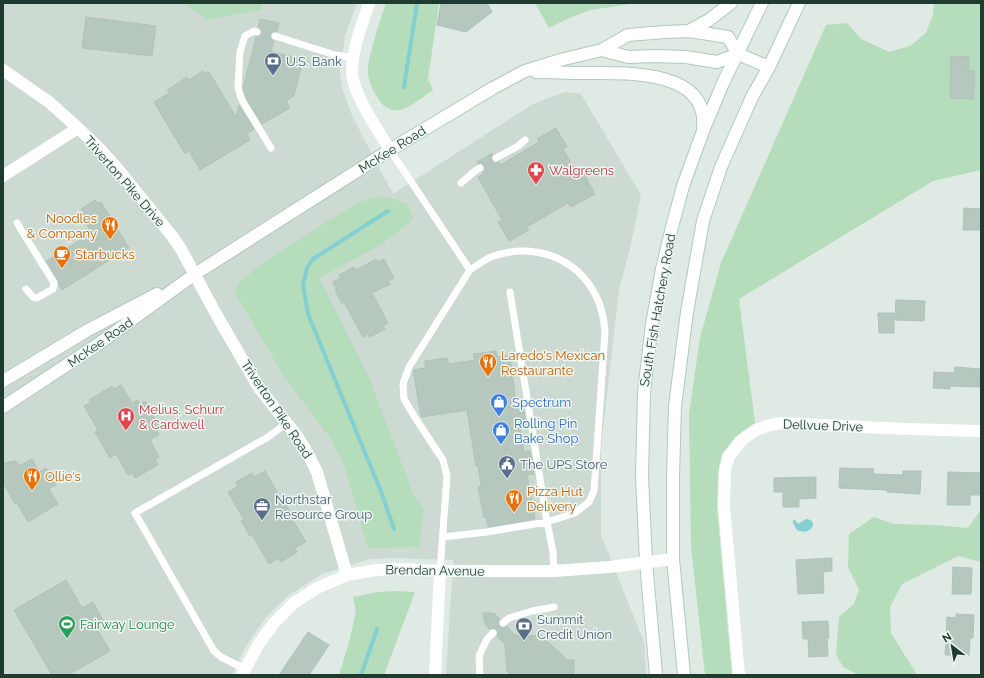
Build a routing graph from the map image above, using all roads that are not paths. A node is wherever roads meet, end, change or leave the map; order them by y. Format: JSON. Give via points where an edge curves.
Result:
{"nodes":[{"id":1,"x":369,"y":3,"type":"edge"},
{"id":2,"x":731,"y":3,"type":"edge"},
{"id":3,"x":762,"y":3,"type":"edge"},
{"id":4,"x":799,"y":3,"type":"edge"},
{"id":5,"x":689,"y":31,"type":"junction"},
{"id":6,"x":257,"y":32,"type":"dead end"},
{"id":7,"x":275,"y":36,"type":"dead end"},
{"id":8,"x":602,"y":50,"type":"junction"},
{"id":9,"x":738,"y":54,"type":"junction"},
{"id":10,"x":354,"y":58,"type":"junction"},
{"id":11,"x":769,"y":67,"type":"junction"},
{"id":12,"x":3,"y":70,"type":"edge"},
{"id":13,"x":525,"y":72,"type":"junction"},
{"id":14,"x":78,"y":128,"type":"junction"},
{"id":15,"x":702,"y":130,"type":"junction"},
{"id":16,"x":525,"y":140,"type":"dead end"},
{"id":17,"x":271,"y":148,"type":"dead end"},
{"id":18,"x":390,"y":150,"type":"junction"},
{"id":19,"x":496,"y":158,"type":"dead end"},
{"id":20,"x":480,"y":168,"type":"dead end"},
{"id":21,"x":3,"y":176,"type":"edge"},
{"id":22,"x":461,"y":183,"type":"dead end"},
{"id":23,"x":17,"y":223,"type":"dead end"},
{"id":24,"x":470,"y":270,"type":"junction"},
{"id":25,"x":195,"y":274,"type":"junction"},
{"id":26,"x":26,"y":289,"type":"dead end"},
{"id":27,"x":510,"y":292,"type":"dead end"},
{"id":28,"x":3,"y":381,"type":"edge"},
{"id":29,"x":3,"y":407,"type":"edge"},
{"id":30,"x":287,"y":423,"type":"junction"},
{"id":31,"x":981,"y":430,"type":"edge"},
{"id":32,"x":547,"y":522,"type":"junction"},
{"id":33,"x":443,"y":538,"type":"junction"},
{"id":34,"x":673,"y":559,"type":"junction"},
{"id":35,"x":646,"y":562,"type":"junction"},
{"id":36,"x":440,"y":571,"type":"junction"},
{"id":37,"x":554,"y":571,"type":"junction"},
{"id":38,"x":347,"y":575,"type":"junction"},
{"id":39,"x":554,"y":607,"type":"dead end"},
{"id":40,"x":503,"y":623,"type":"dead end"},
{"id":41,"x":493,"y":633,"type":"dead end"},
{"id":42,"x":244,"y":672,"type":"edge"},
{"id":43,"x":435,"y":675,"type":"edge"},
{"id":44,"x":480,"y":675,"type":"edge"},
{"id":45,"x":656,"y":675,"type":"edge"},
{"id":46,"x":684,"y":675,"type":"edge"},
{"id":47,"x":739,"y":675,"type":"edge"}],
"edges":[{"from":1,"to":10,"type":"main road"},
{"from":2,"to":5,"type":"main road"},
{"from":3,"to":9,"type":"main road","name":"South Fish Hatchery Road"},
{"from":4,"to":11,"type":"main road"},
{"from":5,"to":8,"type":"main road","name":"McKee Road","via":[[628,35]]},
{"from":5,"to":9,"type":"main road","name":"McKee Road","via":[[728,37]]},
{"from":6,"to":17,"type":"lane","via":[[245,36],[240,52],[238,87],[243,102]]},
{"from":7,"to":10,"type":"lane"},
{"from":8,"to":9,"type":"main road","name":"McKee Road","via":[[628,57],[686,57],[717,62]]},
{"from":8,"to":13,"type":"main road","name":"McKee Road"},
{"from":9,"to":11,"type":"main road"},
{"from":9,"to":15,"type":"main road","name":"South Fish Hatchery Road"},
{"from":10,"to":18,"type":"main road","via":[[352,73],[357,91],[366,112]]},
{"from":11,"to":34,"type":"main road","via":[[752,97],[721,166],[703,221],[687,312],[675,406]]},
{"from":12,"to":14,"type":"main road","name":"Triverton Pike Drive","via":[[48,102]]},
{"from":13,"to":15,"type":"main road","via":[[610,72],[666,79],[681,86],[697,100],[704,119]]},
{"from":13,"to":18,"type":"main road","name":"McKee Road","via":[[493,88]]},
{"from":14,"to":21,"type":"main road"},
{"from":14,"to":25,"type":"main road","name":"Triverton Pike Drive","via":[[117,168],[172,236]]},
{"from":15,"to":35,"type":"main road","name":"South Fish Hatchery Road","via":[[672,227],[652,324],[644,392],[642,476]]},
{"from":16,"to":19,"type":"lane"},
{"from":18,"to":24,"type":"lane"},
{"from":18,"to":25,"type":"main road","name":"McKee Road"},
{"from":20,"to":22,"type":"lane"},
{"from":23,"to":26,"type":"lane","via":[[54,283],[53,289],[37,298],[32,297]]},
{"from":24,"to":32,"type":"lane","via":[[490,257],[516,251],[542,252],[563,260],[588,282],[603,315],[605,332],[594,491],[589,502],[575,513]]},
{"from":24,"to":33,"type":"lane","via":[[409,367],[403,384],[404,399],[443,460],[447,476]]},
{"from":25,"to":28,"type":"main road","name":"McKee Road","via":[[88,330]]},
{"from":25,"to":29,"type":"main road","name":"McKee Road","via":[[97,345]]},
{"from":25,"to":30,"type":"main road","name":"Triverton Pike Road","via":[[259,388]]},
{"from":27,"to":32,"type":"lane"},
{"from":30,"to":38,"type":"main road","name":"Triverton Pike Road","via":[[317,472]]},
{"from":30,"to":42,"type":"lane","via":[[268,437],[135,513],[214,651]]},
{"from":31,"to":47,"type":"main road","name":"Dellvue Drive","via":[[782,423],[756,430],[743,439],[729,456],[725,469],[724,506]]},
{"from":32,"to":33,"type":"lane"},
{"from":32,"to":37,"type":"lane"},
{"from":33,"to":36,"type":"lane"},
{"from":34,"to":35,"type":"main road","name":"Brendan Avenue"},
{"from":34,"to":46,"type":"main road"},
{"from":35,"to":37,"type":"main road","name":"Brendan Avenue"},
{"from":35,"to":45,"type":"main road","name":"South Fish Hatchery Road"},
{"from":36,"to":37,"type":"main road","name":"Brendan Avenue"},
{"from":36,"to":38,"type":"main road","name":"Brendan Avenue","via":[[376,570]]},
{"from":36,"to":43,"type":"main road"},
{"from":38,"to":42,"type":"main road","name":"Brendan Avenue","via":[[318,588],[294,603],[274,623],[258,645]]},
{"from":39,"to":40,"type":"lane","via":[[509,618]]},
{"from":41,"to":44,"type":"lane","via":[[479,656]]}]}
